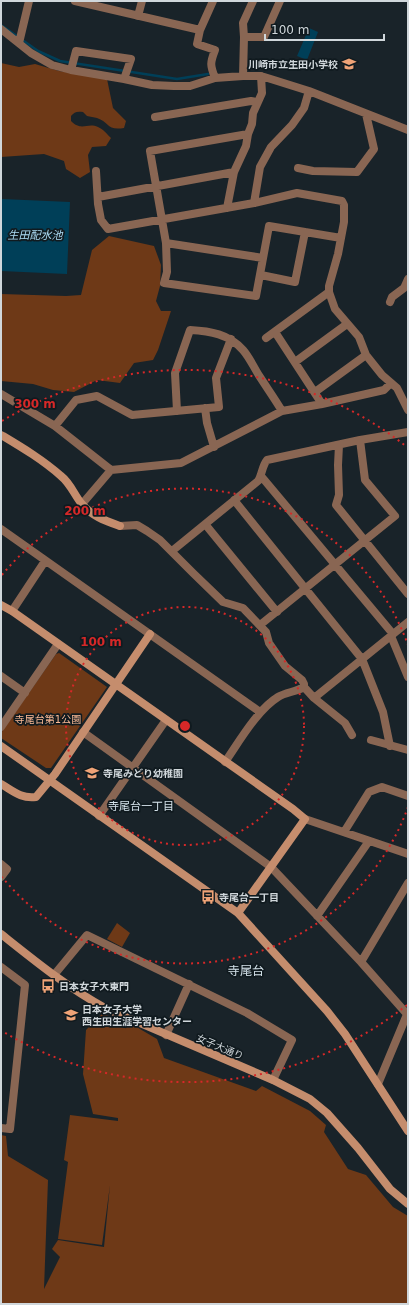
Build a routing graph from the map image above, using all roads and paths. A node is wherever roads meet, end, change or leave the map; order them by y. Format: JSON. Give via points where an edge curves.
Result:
{"nodes":[{"id":1,"x":29,"y":1,"type":"edge"},
{"id":2,"x":75,"y":1,"type":"edge"},
{"id":3,"x":142,"y":1,"type":"edge"},
{"id":4,"x":213,"y":1,"type":"edge"},
{"id":5,"x":254,"y":1,"type":"edge"},
{"id":6,"x":280,"y":1,"type":"edge"},
{"id":7,"x":138,"y":16,"type":"junction"},
{"id":8,"x":1,"y":29,"type":"edge"},
{"id":9,"x":200,"y":30,"type":"junction"},
{"id":10,"x":244,"y":38,"type":"junction"},
{"id":11,"x":19,"y":43,"type":"junction"},
{"id":12,"x":71,"y":70,"type":"junction"},
{"id":13,"x":243,"y":76,"type":"junction"},
{"id":14,"x":260,"y":76,"type":"junction"},
{"id":15,"x":124,"y":78,"type":"junction"},
{"id":16,"x":215,"y":78,"type":"junction"},
{"id":17,"x":309,"y":91,"type":"junction"},
{"id":18,"x":257,"y":102,"type":"junction"},
{"id":19,"x":366,"y":114,"type":"junction"},
{"id":20,"x":155,"y":117,"type":"dead end"},
{"id":21,"x":408,"y":130,"type":"edge"},
{"id":22,"x":248,"y":134,"type":"junction"},
{"id":23,"x":298,"y":168,"type":"dead end"},
{"id":24,"x":96,"y":171,"type":"dead end"},
{"id":25,"x":234,"y":172,"type":"junction"},
{"id":26,"x":155,"y":186,"type":"junction"},
{"id":27,"x":98,"y":197,"type":"junction"},
{"id":28,"x":254,"y":203,"type":"junction"},
{"id":29,"x":227,"y":208,"type":"junction"},
{"id":30,"x":161,"y":219,"type":"junction"},
{"id":31,"x":305,"y":232,"type":"junction"},
{"id":32,"x":341,"y":238,"type":"junction"},
{"id":33,"x":166,"y":243,"type":"junction"},
{"id":34,"x":263,"y":258,"type":"junction"},
{"id":35,"x":261,"y":275,"type":"junction"},
{"id":36,"x":408,"y":279,"type":"edge"},
{"id":37,"x":329,"y":292,"type":"junction"},
{"id":38,"x":390,"y":302,"type":"dead end"},
{"id":39,"x":347,"y":324,"type":"junction"},
{"id":40,"x":275,"y":332,"type":"junction"},
{"id":41,"x":266,"y":338,"type":"dead end"},
{"id":42,"x":231,"y":339,"type":"junction"},
{"id":43,"x":366,"y":355,"type":"junction"},
{"id":44,"x":295,"y":362,"type":"junction"},
{"id":45,"x":391,"y":383,"type":"junction"},
{"id":46,"x":315,"y":392,"type":"junction"},
{"id":47,"x":1,"y":394,"type":"edge"},
{"id":48,"x":322,"y":404,"type":"junction"},
{"id":49,"x":205,"y":408,"type":"junction"},
{"id":50,"x":408,"y":410,"type":"edge"},
{"id":51,"x":177,"y":411,"type":"junction"},
{"id":52,"x":282,"y":411,"type":"junction"},
{"id":53,"x":55,"y":426,"type":"junction"},
{"id":54,"x":408,"y":432,"type":"edge"},
{"id":55,"x":1,"y":435,"type":"edge"},
{"id":56,"x":360,"y":440,"type":"junction"},
{"id":57,"x":339,"y":445,"type":"junction"},
{"id":58,"x":214,"y":447,"type":"junction"},
{"id":59,"x":111,"y":470,"type":"junction"},
{"id":60,"x":261,"y":476,"type":"junction"},
{"id":61,"x":234,"y":500,"type":"junction"},
{"id":62,"x":82,"y":504,"type":"junction"},
{"id":63,"x":205,"y":524,"type":"junction"},
{"id":64,"x":1,"y":529,"type":"edge"},
{"id":65,"x":365,"y":540,"type":"junction"},
{"id":66,"x":172,"y":551,"type":"junction"},
{"id":67,"x":45,"y":561,"type":"junction"},
{"id":68,"x":335,"y":564,"type":"junction"},
{"id":69,"x":306,"y":589,"type":"junction"},
{"id":70,"x":408,"y":594,"type":"edge"},
{"id":71,"x":1,"y":605,"type":"edge"},
{"id":72,"x":12,"y":611,"type":"junction"},
{"id":73,"x":277,"y":612,"type":"junction"},
{"id":74,"x":408,"y":622,"type":"edge"},
{"id":75,"x":260,"y":625,"type":"junction"},
{"id":76,"x":150,"y":634,"type":"junction"},
{"id":77,"x":392,"y":635,"type":"junction"},
{"id":78,"x":58,"y":644,"type":"junction"},
{"id":79,"x":362,"y":659,"type":"junction"},
{"id":80,"x":1,"y":676,"type":"edge"},
{"id":81,"x":408,"y":677,"type":"edge"},
{"id":82,"x":116,"y":684,"type":"junction"},
{"id":83,"x":304,"y":687,"type":"junction"},
{"id":84,"x":24,"y":693,"type":"junction"},
{"id":85,"x":314,"y":698,"type":"junction"},
{"id":86,"x":260,"y":712,"type":"junction"},
{"id":87,"x":166,"y":720,"type":"junction"},
{"id":88,"x":1,"y":727,"type":"edge"},
{"id":89,"x":83,"y":732,"type":"junction"},
{"id":90,"x":352,"y":735,"type":"dead end"},
{"id":91,"x":371,"y":740,"type":"dead end"},
{"id":92,"x":1,"y":746,"type":"edge"},
{"id":93,"x":390,"y":746,"type":"junction"},
{"id":94,"x":408,"y":750,"type":"edge"},
{"id":95,"x":225,"y":762,"type":"junction"},
{"id":96,"x":132,"y":768,"type":"junction"},
{"id":97,"x":50,"y":780,"type":"junction"},
{"id":98,"x":1,"y":784,"type":"edge"},
{"id":99,"x":408,"y":796,"type":"edge"},
{"id":100,"x":99,"y":816,"type":"junction"},
{"id":101,"x":305,"y":819,"type":"junction"},
{"id":102,"x":344,"y":832,"type":"junction"},
{"id":103,"x":369,"y":841,"type":"junction"},
{"id":104,"x":408,"y":854,"type":"edge"},
{"id":105,"x":1,"y":864,"type":"edge"},
{"id":106,"x":271,"y":867,"type":"junction"},
{"id":107,"x":1,"y":877,"type":"edge"},
{"id":108,"x":408,"y":883,"type":"edge"},
{"id":109,"x":238,"y":913,"type":"junction"},
{"id":110,"x":317,"y":916,"type":"junction"},
{"id":111,"x":1,"y":934,"type":"edge"},
{"id":112,"x":361,"y":962,"type":"junction"},
{"id":113,"x":1,"y":966,"type":"edge"},
{"id":114,"x":54,"y":975,"type":"junction"},
{"id":115,"x":189,"y":984,"type":"junction"},
{"id":116,"x":408,"y":1013,"type":"edge"},
{"id":117,"x":166,"y":1035,"type":"junction"},
{"id":118,"x":273,"y":1080,"type":"junction"},
{"id":119,"x":378,"y":1084,"type":"junction"},
{"id":120,"x":1,"y":1128,"type":"edge"},
{"id":121,"x":408,"y":1131,"type":"edge"},
{"id":122,"x":408,"y":1204,"type":"edge"}],
"edges":[{"from":1,"to":11,"type":"street"},
{"from":2,"to":7,"type":"street"},
{"from":3,"to":7,"type":"street"},
{"from":4,"to":9,"type":"street"},
{"from":5,"to":10,"type":"street","via":[[243,24]]},
{"from":6,"to":10,"type":"street","via":[[264,37]]},
{"from":7,"to":9,"type":"street"},
{"from":8,"to":11,"type":"street"},
{"from":9,"to":16,"type":"street","via":[[197,44],[215,50],[211,62]]},
{"from":10,"to":13,"type":"street"},
{"from":11,"to":12,"type":"street","via":[[52,64]]},
{"from":12,"to":15,"type":"street"},
{"from":12,"to":15,"type":"street","via":[[76,51],[131,59]]},
{"from":13,"to":14,"type":"street"},
{"from":13,"to":16,"type":"street"},
{"from":14,"to":17,"type":"street"},
{"from":14,"to":18,"type":"street","via":[[262,93]]},
{"from":15,"to":16,"type":"street","via":[[152,85],[174,86],[190,86]]},
{"from":17,"to":19,"type":"street"},
{"from":17,"to":28,"type":"street","via":[[304,108],[271,147],[260,167]]},
{"from":18,"to":20,"type":"street"},
{"from":18,"to":22,"type":"street"},
{"from":19,"to":21,"type":"street"},
{"from":19,"to":23,"type":"street","via":[[374,149],[357,172]]},
{"from":22,"to":25,"type":"street","via":[[246,146]]},
{"from":22,"to":26,"type":"street","via":[[150,151]]},
{"from":24,"to":27,"type":"street"},
{"from":25,"to":26,"type":"street"},
{"from":25,"to":29,"type":"street"},
{"from":26,"to":27,"type":"street"},
{"from":26,"to":30,"type":"street"},
{"from":27,"to":30,"type":"street","via":[[101,220],[108,230]]},
{"from":28,"to":29,"type":"street"},
{"from":28,"to":32,"type":"street","via":[[297,193],[342,202],[344,222]]},
{"from":29,"to":30,"type":"street"},
{"from":30,"to":33,"type":"street"},
{"from":31,"to":32,"type":"street"},
{"from":31,"to":34,"type":"street","via":[[269,226]]},
{"from":31,"to":35,"type":"street","via":[[295,282]]},
{"from":32,"to":37,"type":"street"},
{"from":33,"to":34,"type":"street"},
{"from":33,"to":35,"type":"street","via":[[167,272],[164,283],[256,296]]},
{"from":34,"to":35,"type":"street"},
{"from":36,"to":38,"type":"street","via":[[404,288],[392,297]]},
{"from":37,"to":39,"type":"street","via":[[335,309]]},
{"from":37,"to":40,"type":"street"},
{"from":39,"to":43,"type":"street","via":[[359,337]]},
{"from":39,"to":44,"type":"street"},
{"from":40,"to":41,"type":"street"},
{"from":40,"to":44,"type":"street"},
{"from":42,"to":49,"type":"street","via":[[216,378],[219,407]]},
{"from":42,"to":51,"type":"street","via":[[210,331],[190,330],[174,373]]},
{"from":42,"to":52,"type":"street","via":[[244,351]]},
{"from":43,"to":45,"type":"street"},
{"from":43,"to":46,"type":"street"},
{"from":44,"to":46,"type":"street"},
{"from":45,"to":48,"type":"street","via":[[384,390]]},
{"from":45,"to":50,"type":"street","via":[[397,388]]},
{"from":46,"to":48,"type":"street"},
{"from":47,"to":53,"type":"street"},
{"from":48,"to":52,"type":"street"},
{"from":49,"to":51,"type":"street"},
{"from":49,"to":58,"type":"street"},
{"from":51,"to":53,"type":"street","via":[[132,415],[97,396],[76,400]]},
{"from":52,"to":58,"type":"street"},
{"from":53,"to":59,"type":"street"},
{"from":54,"to":56,"type":"street"},
{"from":55,"to":62,"type":"street","via":[[34,455],[62,477]]},
{"from":56,"to":57,"type":"street"},
{"from":56,"to":65,"type":"street","via":[[365,480],[395,516]]},
{"from":57,"to":60,"type":"street","via":[[267,460]]},
{"from":57,"to":65,"type":"street","via":[[339,495],[336,505]]},
{"from":58,"to":59,"type":"street","via":[[181,463]]},
{"from":59,"to":62,"type":"street"},
{"from":60,"to":61,"type":"street"},
{"from":60,"to":68,"type":"street"},
{"from":61,"to":63,"type":"street"},
{"from":61,"to":69,"type":"street"},
{"from":62,"to":66,"type":"street","via":[[102,520],[120,526],[137,525]]},
{"from":63,"to":66,"type":"street"},
{"from":63,"to":73,"type":"street"},
{"from":64,"to":67,"type":"street"},
{"from":65,"to":68,"type":"street"},
{"from":65,"to":70,"type":"street"},
{"from":66,"to":75,"type":"street","via":[[223,602],[243,608]]},
{"from":67,"to":72,"type":"street"},
{"from":67,"to":76,"type":"street"},
{"from":68,"to":69,"type":"street"},
{"from":68,"to":77,"type":"street"},
{"from":69,"to":73,"type":"street"},
{"from":69,"to":79,"type":"street"},
{"from":71,"to":72,"type":"street"},
{"from":72,"to":78,"type":"street"},
{"from":73,"to":75,"type":"street"},
{"from":74,"to":77,"type":"street"},
{"from":75,"to":83,"type":"street","via":[[285,666],[302,680]]},
{"from":76,"to":82,"type":"street"},
{"from":76,"to":86,"type":"street"},
{"from":77,"to":79,"type":"street"},
{"from":77,"to":81,"type":"street"},
{"from":78,"to":82,"type":"street"},
{"from":78,"to":84,"type":"street"},
{"from":79,"to":85,"type":"street"},
{"from":79,"to":93,"type":"street","via":[[383,712]]},
{"from":80,"to":84,"type":"street"},
{"from":82,"to":87,"type":"street"},
{"from":82,"to":89,"type":"street"},
{"from":83,"to":85,"type":"street"},
{"from":83,"to":86,"type":"street","via":[[276,698]]},
{"from":84,"to":88,"type":"street"},
{"from":85,"to":90,"type":"street","via":[[345,723]]},
{"from":86,"to":95,"type":"street"},
{"from":87,"to":95,"type":"street"},
{"from":87,"to":96,"type":"street"},
{"from":89,"to":96,"type":"street"},
{"from":89,"to":97,"type":"street"},
{"from":91,"to":93,"type":"street"},
{"from":92,"to":97,"type":"street"},
{"from":93,"to":94,"type":"street"},
{"from":95,"to":101,"type":"street"},
{"from":96,"to":100,"type":"street"},
{"from":96,"to":106,"type":"street"},
{"from":97,"to":98,"type":"street","via":[[36,796],[28,798]]},
{"from":97,"to":100,"type":"street"},
{"from":99,"to":102,"type":"street","via":[[382,788],[369,792]]},
{"from":100,"to":109,"type":"street"},
{"from":101,"to":102,"type":"street"},
{"from":101,"to":106,"type":"street"},
{"from":102,"to":103,"type":"street"},
{"from":103,"to":104,"type":"street"},
{"from":103,"to":110,"type":"street"},
{"from":105,"to":107,"type":"street","via":[[7,869]]},
{"from":106,"to":109,"type":"street"},
{"from":106,"to":110,"type":"street"},
{"from":108,"to":112,"type":"street"},
{"from":109,"to":119,"type":"street","via":[[328,1011]]},
{"from":110,"to":112,"type":"street"},
{"from":111,"to":114,"type":"street","name":"女子大通り"},
{"from":112,"to":116,"type":"street"},
{"from":113,"to":120,"type":"street","via":[[25,985],[10,1129]]},
{"from":114,"to":115,"type":"street","via":[[87,935]]},
{"from":114,"to":117,"type":"street","name":"女子大通り","via":[[105,1008]]},
{"from":115,"to":117,"type":"street"},
{"from":115,"to":118,"type":"street","via":[[247,1013],[292,1040]]},
{"from":116,"to":119,"type":"street"},
{"from":117,"to":118,"type":"street","name":"女子大通り"},
{"from":118,"to":122,"type":"street","name":"女子大通り","via":[[318,1105],[339,1125],[390,1189]]},
{"from":119,"to":121,"type":"street"}]}
